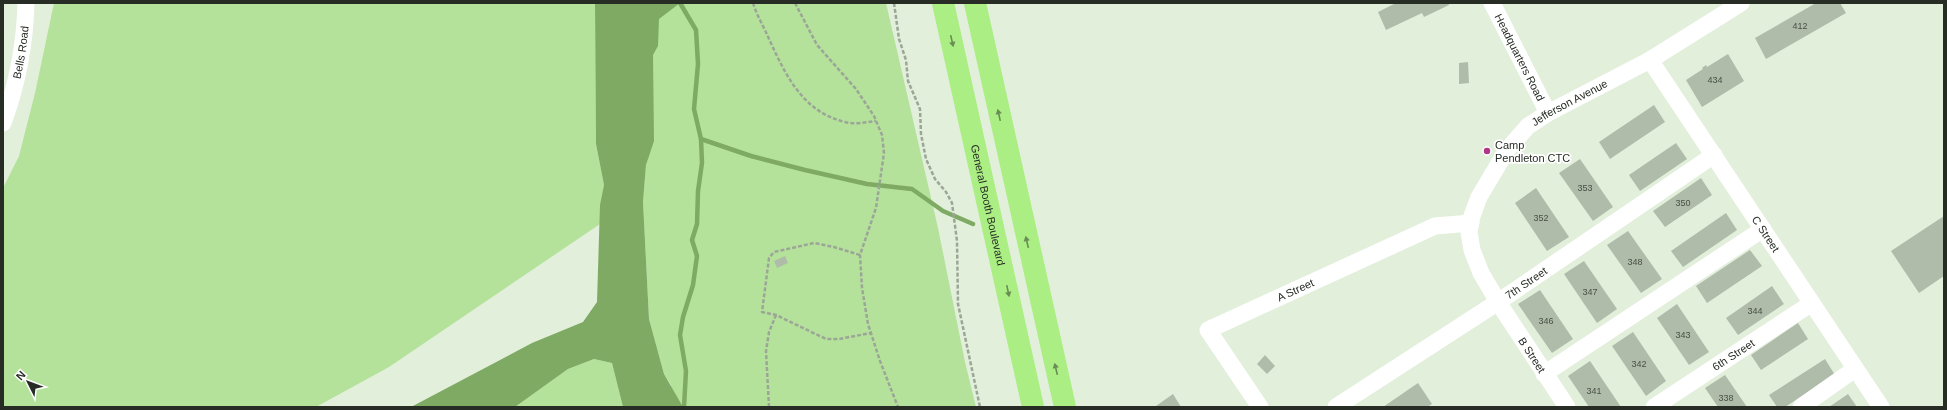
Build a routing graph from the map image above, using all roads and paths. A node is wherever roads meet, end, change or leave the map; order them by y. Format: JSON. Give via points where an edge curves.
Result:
{"nodes":[{"id":1,"x":26,"y":3,"type":"edge"},
{"id":2,"x":753,"y":3,"type":"edge"},
{"id":3,"x":795,"y":3,"type":"edge"},
{"id":4,"x":894,"y":3,"type":"edge"},
{"id":5,"x":943,"y":3,"type":"edge"},
{"id":6,"x":975,"y":3,"type":"edge"},
{"id":7,"x":1492,"y":3,"type":"edge"},
{"id":8,"x":1741,"y":3,"type":"edge"},
{"id":9,"x":1650,"y":60,"type":"junction"},
{"id":10,"x":1548,"y":112,"type":"junction"},
{"id":11,"x":876,"y":121,"type":"junction"},
{"id":12,"x":3,"y":123,"type":"edge"},
{"id":13,"x":1714,"y":155,"type":"junction"},
{"id":14,"x":1471,"y":223,"type":"junction"},
{"id":15,"x":1763,"y":229,"type":"junction"},
{"id":16,"x":860,"y":255,"type":"junction"},
{"id":17,"x":1498,"y":302,"type":"junction"},
{"id":18,"x":1812,"y":303,"type":"junction"},
{"id":19,"x":776,"y":315,"type":"junction"},
{"id":20,"x":871,"y":333,"type":"junction"},
{"id":21,"x":1855,"y":369,"type":"junction"},
{"id":22,"x":1544,"y":374,"type":"junction"},
{"id":23,"x":769,"y":407,"type":"edge"},
{"id":24,"x":898,"y":407,"type":"edge"},
{"id":25,"x":980,"y":407,"type":"edge"},
{"id":26,"x":1033,"y":407,"type":"edge"},
{"id":27,"x":1065,"y":407,"type":"edge"},
{"id":28,"x":1260,"y":407,"type":"edge"},
{"id":29,"x":1336,"y":407,"type":"edge"},
{"id":30,"x":1568,"y":407,"type":"edge"},
{"id":31,"x":1654,"y":407,"type":"edge"},
{"id":32,"x":1801,"y":407,"type":"edge"},
{"id":33,"x":1881,"y":407,"type":"edge"}],
"edges":[{"from":1,"to":12,"type":"street","name":"Bells Road","via":[[17,74]]},
{"from":2,"to":11,"type":"path","via":[[780,64],[795,90],[811,107],[846,123]]},
{"from":3,"to":11,"type":"path","via":[[817,45],[856,90]]},
{"from":4,"to":25,"type":"path","via":[[908,80],[920,109],[920,134],[926,159],[935,179],[952,203],[956,232],[958,304]]},
{"from":5,"to":26,"type":"highway","name":"General Booth Boulevard","one_way":true},
{"from":27,"to":6,"type":"highway","one_way":true},
{"from":7,"to":10,"type":"street","name":"Headquarters Road"},
{"from":8,"to":9,"type":"street","name":"Jefferson Avenue"},
{"from":9,"to":10,"type":"street","name":"Jefferson Avenue"},
{"from":9,"to":13,"type":"street","name":"C Street"},
{"from":10,"to":14,"type":"street","name":"Jefferson Avenue","via":[[1528,126],[1508,150],[1479,197]]},
{"from":11,"to":16,"type":"path","via":[[882,135],[884,153],[876,208]]},
{"from":13,"to":15,"type":"street","name":"C Street"},
{"from":13,"to":17,"type":"street","name":"7th Street"},
{"from":14,"to":17,"type":"street","name":"Jefferson Avenue","via":[[1469,232],[1472,250],[1481,273]]},
{"from":14,"to":28,"type":"street","name":"A Street","via":[[1435,226],[1208,330]]},
{"from":15,"to":18,"type":"street","name":"C Street"},
{"from":15,"to":22,"type":"street"},
{"from":16,"to":19,"type":"path","via":[[814,243],[774,252],[769,258],[762,312]]},
{"from":16,"to":20,"type":"path","via":[[862,288]]},
{"from":17,"to":22,"type":"street","name":"B Street"},
{"from":17,"to":29,"type":"street","name":"7th Street"},
{"from":18,"to":21,"type":"street","name":"C Street"},
{"from":18,"to":31,"type":"street","name":"6th Street"},
{"from":19,"to":20,"type":"path","via":[[826,339],[839,340]]},
{"from":19,"to":23,"type":"path","via":[[769,332],[766,351]]},
{"from":20,"to":24,"type":"path"},
{"from":21,"to":32,"type":"street"},
{"from":21,"to":33,"type":"street","name":"C Street"},
{"from":22,"to":30,"type":"street","name":"B Street"}]}
